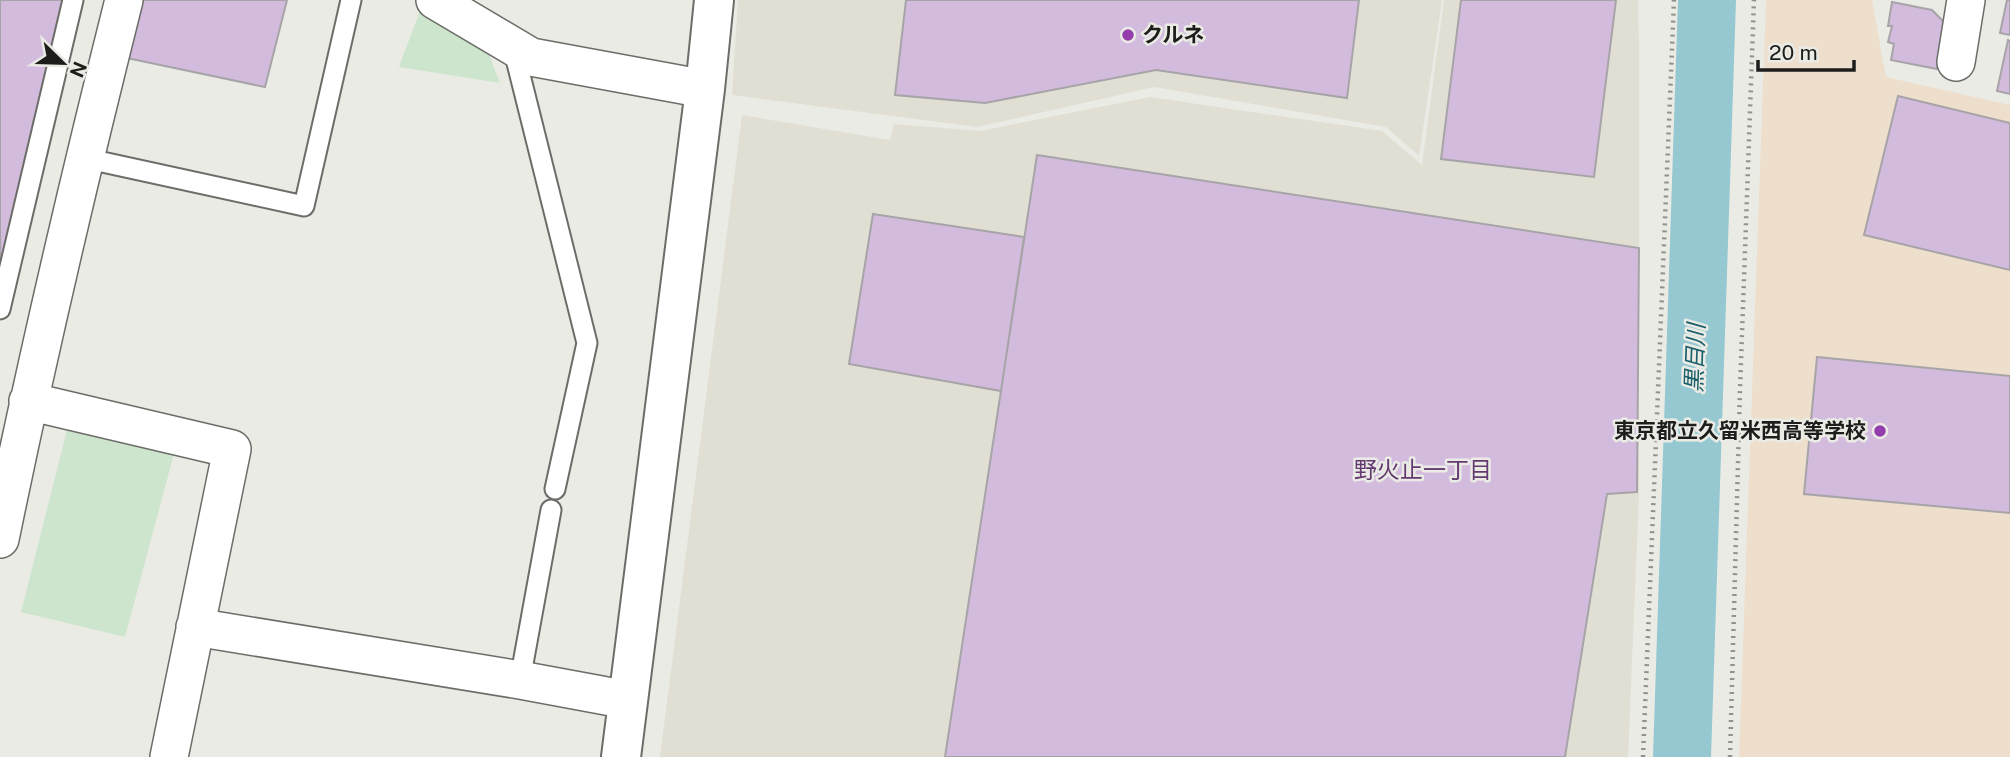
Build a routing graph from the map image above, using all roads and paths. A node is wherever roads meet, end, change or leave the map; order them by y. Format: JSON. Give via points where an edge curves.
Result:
{"nodes":[{"id":1,"x":74,"y":0,"type":"edge"},
{"id":2,"x":124,"y":0,"type":"edge"},
{"id":3,"x":351,"y":0,"type":"edge"},
{"id":4,"x":435,"y":0,"type":"edge"},
{"id":5,"x":714,"y":0,"type":"edge"},
{"id":6,"x":1675,"y":0,"type":"edge"},
{"id":7,"x":1754,"y":0,"type":"edge"},
{"id":8,"x":1965,"y":0,"type":"edge"},
{"id":9,"x":513,"y":46,"type":"junction"},
{"id":10,"x":1956,"y":62,"type":"dead end"},
{"id":11,"x":705,"y":89,"type":"junction"},
{"id":12,"x":84,"y":158,"type":"junction"},
{"id":13,"x":0,"y":309,"type":"edge"},
{"id":14,"x":28,"y":401,"type":"junction"},
{"id":15,"x":555,"y":489,"type":"dead end"},
{"id":16,"x":551,"y":510,"type":"dead end"},
{"id":17,"x":0,"y":539,"type":"edge"},
{"id":18,"x":195,"y":627,"type":"junction"},
{"id":19,"x":520,"y":680,"type":"junction"},
{"id":20,"x":628,"y":700,"type":"junction"},
{"id":21,"x":169,"y":757,"type":"edge"},
{"id":22,"x":621,"y":757,"type":"edge"},
{"id":23,"x":1643,"y":757,"type":"edge"},
{"id":24,"x":1730,"y":757,"type":"edge"}],
"edges":[{"from":1,"to":13,"type":"lane"},
{"from":2,"to":12,"type":"street"},
{"from":3,"to":12,"type":"lane","via":[[304,206]]},
{"from":4,"to":9,"type":"street"},
{"from":5,"to":11,"type":"street"},
{"from":6,"to":23,"type":"path"},
{"from":7,"to":24,"type":"path"},
{"from":8,"to":10,"type":"street"},
{"from":9,"to":11,"type":"street","via":[[531,57]]},
{"from":9,"to":15,"type":"lane","via":[[587,343]]},
{"from":11,"to":20,"type":"street"},
{"from":12,"to":14,"type":"street"},
{"from":14,"to":17,"type":"street"},
{"from":14,"to":18,"type":"street","via":[[232,449]]},
{"from":16,"to":19,"type":"lane"},
{"from":18,"to":19,"type":"street"},
{"from":18,"to":21,"type":"street"},
{"from":19,"to":20,"type":"street"},
{"from":20,"to":22,"type":"street"}]}
